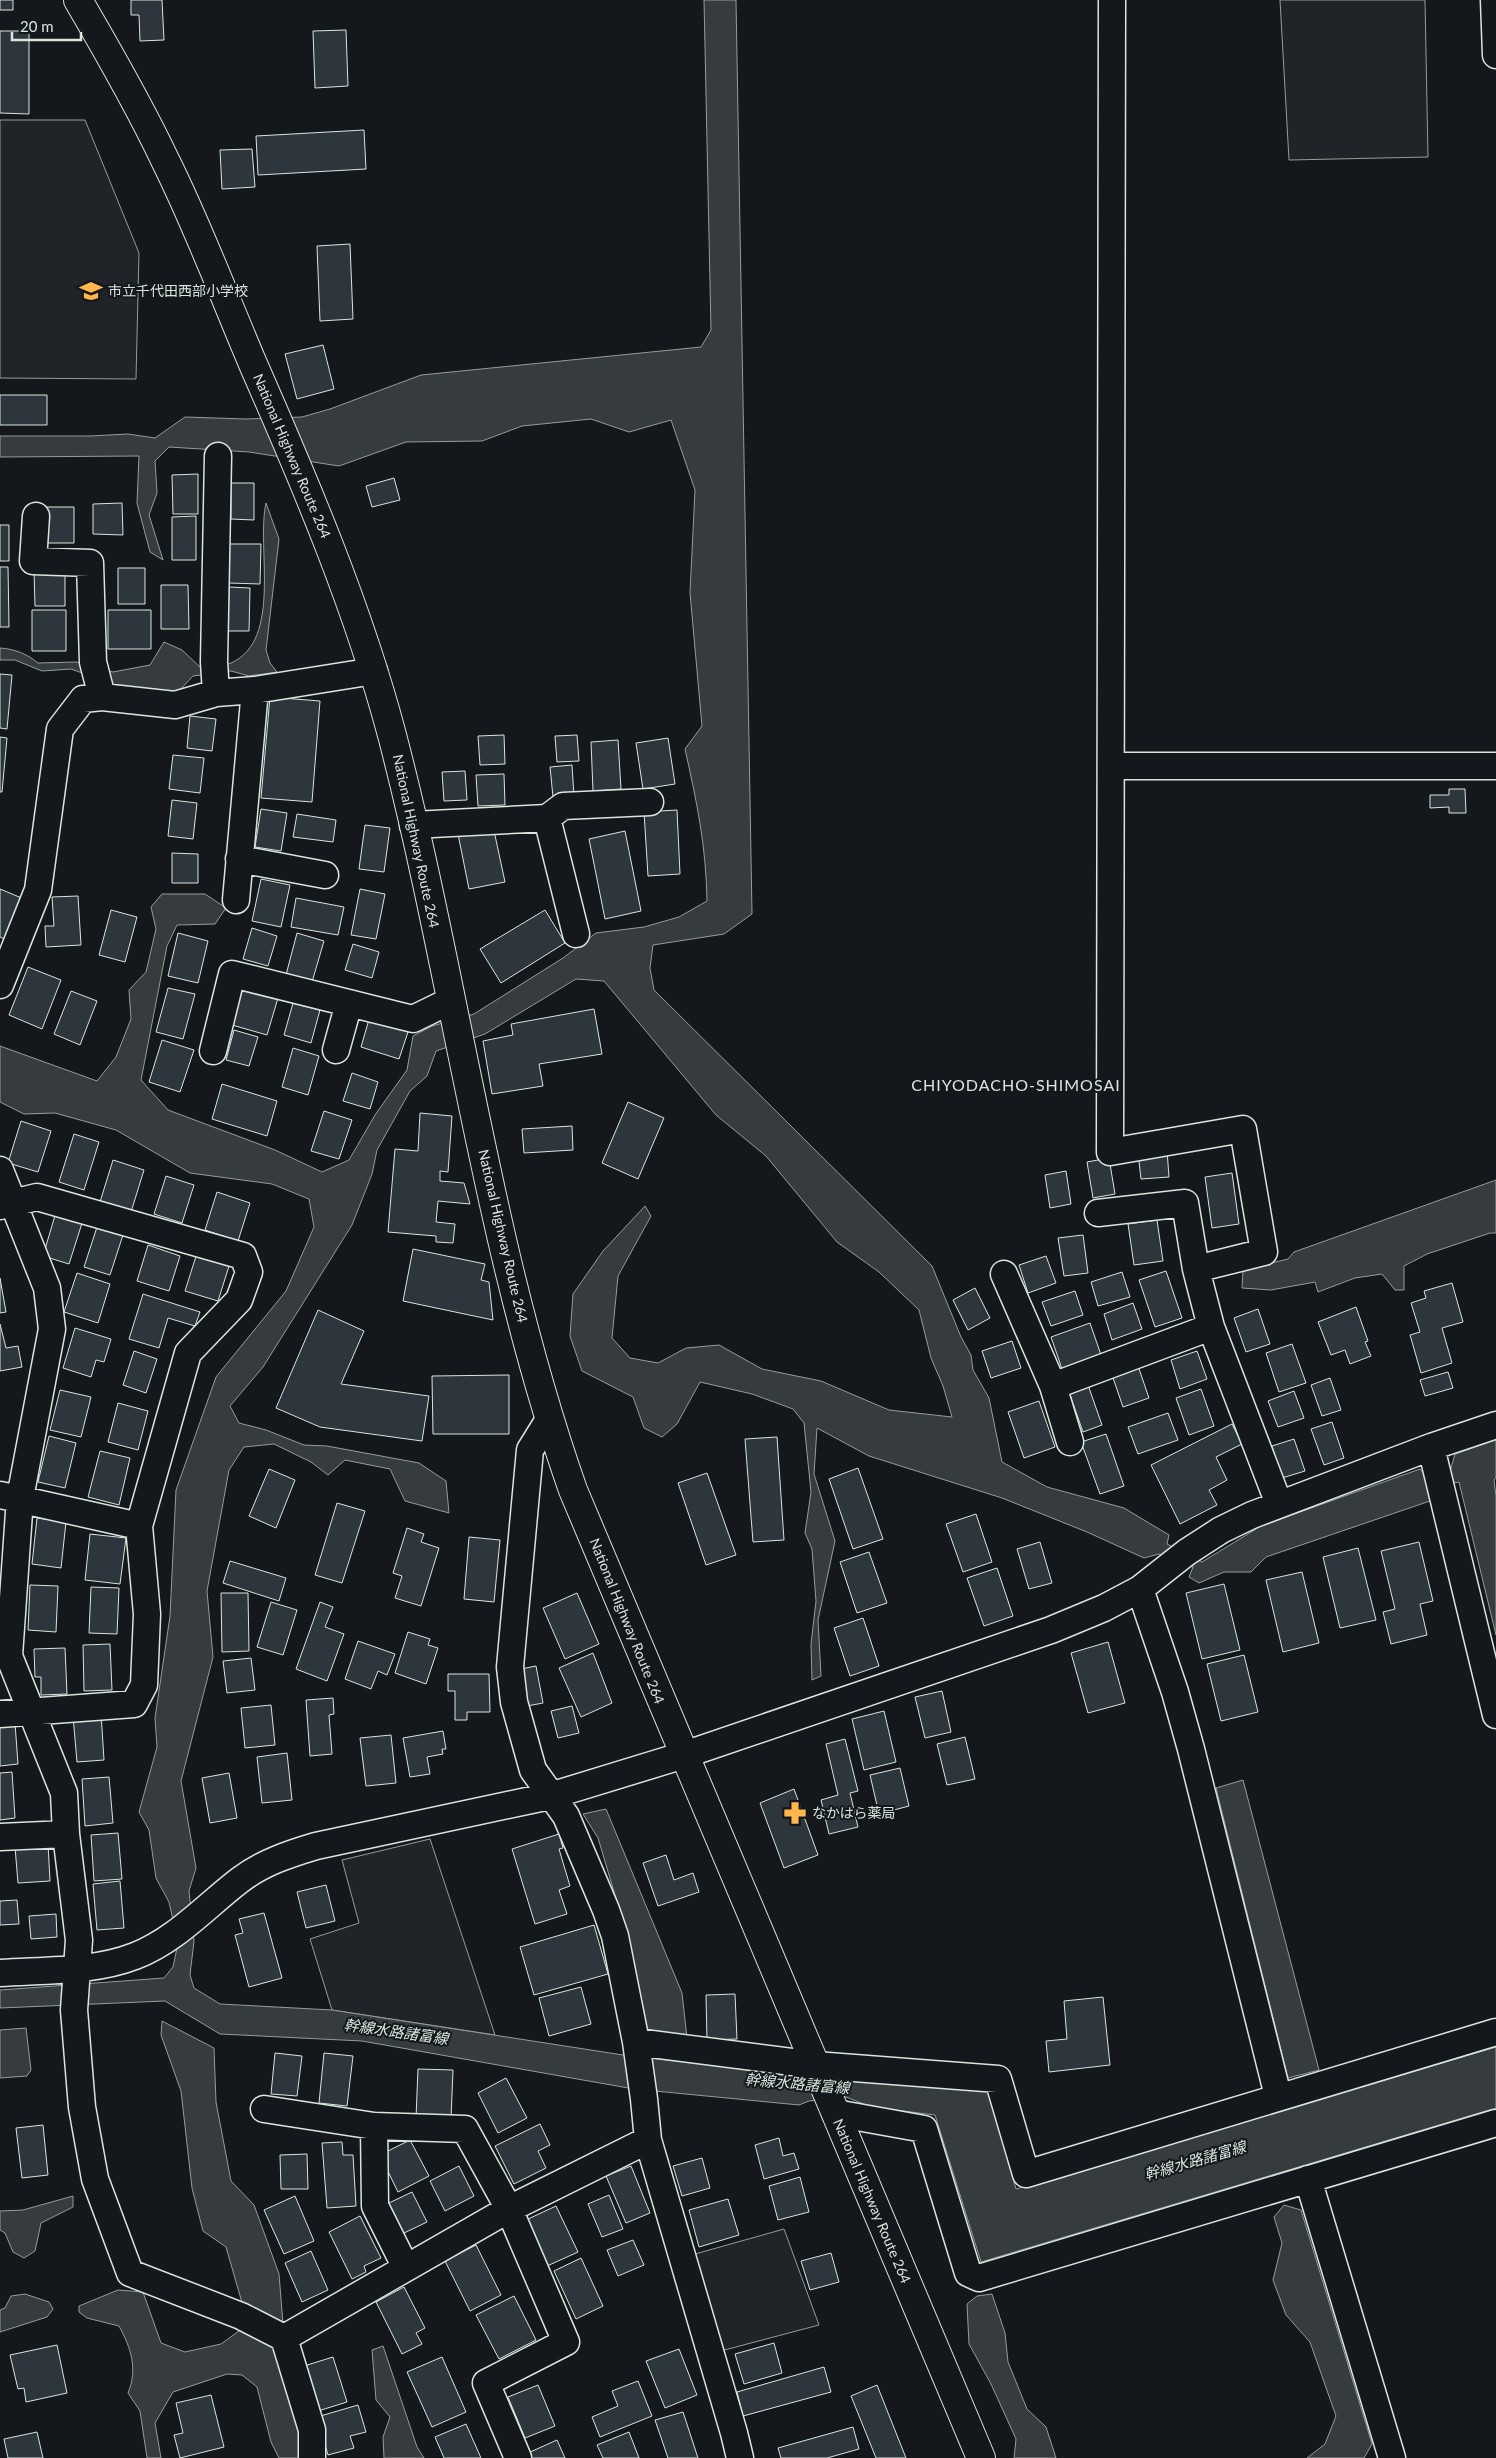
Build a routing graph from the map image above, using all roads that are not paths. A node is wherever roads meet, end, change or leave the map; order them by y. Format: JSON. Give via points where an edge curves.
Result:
{"nodes":[{"id":1,"x":78,"y":0,"type":"edge"},
{"id":2,"x":1112,"y":0,"type":"edge"},
{"id":3,"x":1494,"y":0,"type":"edge"},
{"id":4,"x":1496,"y":56,"type":"edge"},
{"id":5,"x":218,"y":456,"type":"dead end"},
{"id":6,"x":36,"y":516,"type":"dead end"},
{"id":7,"x":374,"y":671,"type":"junction"},
{"id":8,"x":215,"y":677,"type":"junction"},
{"id":9,"x":255,"y":690,"type":"junction"},
{"id":10,"x":102,"y":696,"type":"junction"},
{"id":11,"x":1111,"y":766,"type":"junction"},
{"id":12,"x":1496,"y":766,"type":"edge"},
{"id":13,"x":650,"y":802,"type":"dead end"},
{"id":14,"x":547,"y":818,"type":"junction"},
{"id":15,"x":413,"y":825,"type":"junction"},
{"id":16,"x":239,"y":859,"type":"junction"},
{"id":17,"x":325,"y":875,"type":"dead end"},
{"id":18,"x":236,"y":900,"type":"dead end"},
{"id":19,"x":576,"y":934,"type":"dead end"},
{"id":20,"x":0,"y":985,"type":"edge"},
{"id":21,"x":349,"y":1003,"type":"junction"},
{"id":22,"x":452,"y":1007,"type":"junction"},
{"id":23,"x":336,"y":1050,"type":"dead end"},
{"id":24,"x":213,"y":1051,"type":"dead end"},
{"id":25,"x":0,"y":1170,"type":"edge"},
{"id":26,"x":7,"y":1205,"type":"edge"},
{"id":27,"x":1098,"y":1213,"type":"dead end"},
{"id":28,"x":1196,"y":1270,"type":"junction"},
{"id":29,"x":1004,"y":1274,"type":"dead end"},
{"id":30,"x":1210,"y":1327,"type":"junction"},
{"id":31,"x":1053,"y":1386,"type":"junction"},
{"id":32,"x":548,"y":1421,"type":"junction"},
{"id":33,"x":1496,"y":1425,"type":"edge"},
{"id":34,"x":1070,"y":1442,"type":"dead end"},
{"id":35,"x":1432,"y":1447,"type":"junction"},
{"id":36,"x":10,"y":1496,"type":"edge"},
{"id":37,"x":1280,"y":1504,"type":"junction"},
{"id":38,"x":139,"y":1526,"type":"junction"},
{"id":39,"x":1140,"y":1589,"type":"junction"},
{"id":40,"x":33,"y":1712,"type":"junction"},
{"id":41,"x":0,"y":1714,"type":"edge"},
{"id":42,"x":1496,"y":1715,"type":"edge"},
{"id":43,"x":684,"y":1755,"type":"junction"},
{"id":44,"x":550,"y":1796,"type":"junction"},
{"id":45,"x":66,"y":1834,"type":"junction"},
{"id":46,"x":0,"y":1837,"type":"edge"},
{"id":47,"x":75,"y":1968,"type":"junction"},
{"id":48,"x":0,"y":1973,"type":"edge"},
{"id":49,"x":1496,"y":2032,"type":"edge"},
{"id":50,"x":636,"y":2042,"type":"junction"},
{"id":51,"x":814,"y":2065,"type":"junction"},
{"id":52,"x":1278,"y":2096,"type":"junction"},
{"id":53,"x":264,"y":2109,"type":"dead end"},
{"id":54,"x":835,"y":2113,"type":"junction"},
{"id":55,"x":1496,"y":2123,"type":"edge"},
{"id":56,"x":374,"y":2126,"type":"junction"},
{"id":57,"x":648,"y":2140,"type":"junction"},
{"id":58,"x":1308,"y":2179,"type":"junction"},
{"id":59,"x":509,"y":2209,"type":"junction"},
{"id":60,"x":406,"y":2268,"type":"junction"},
{"id":61,"x":284,"y":2338,"type":"junction"},
{"id":62,"x":312,"y":2458,"type":"edge"},
{"id":63,"x":518,"y":2458,"type":"edge"},
{"id":64,"x":740,"y":2458,"type":"edge"},
{"id":65,"x":981,"y":2458,"type":"edge"},
{"id":66,"x":1392,"y":2458,"type":"edge"}],
"edges":[{"from":1,"to":7,"type":"highway","name":"National Highway Route 264","via":[[123,77],[167,163],[299,471]]},
{"from":2,"to":11,"type":"street"},
{"from":3,"to":4,"type":"street"},
{"from":5,"to":8,"type":"street"},
{"from":6,"to":10,"type":"street","via":[[33,560],[90,563],[93,662]]},
{"from":7,"to":9,"type":"street"},
{"from":7,"to":15,"type":"highway","name":"National Highway Route 264"},
{"from":8,"to":9,"type":"street"},
{"from":8,"to":10,"type":"street","via":[[175,705]]},
{"from":9,"to":16,"type":"street"},
{"from":10,"to":20,"type":"street","via":[[83,698],[60,729],[38,890]]},
{"from":11,"to":12,"type":"street"},
{"from":11,"to":28,"type":"street","via":[[1110,1152],[1243,1129],[1264,1252]]},
{"from":13,"to":14,"type":"street","via":[[563,806]]},
{"from":14,"to":15,"type":"street"},
{"from":14,"to":19,"type":"street"},
{"from":15,"to":22,"type":"highway","name":"National Highway Route 264"},
{"from":16,"to":17,"type":"street"},
{"from":16,"to":18,"type":"street"},
{"from":21,"to":22,"type":"street","via":[[413,1019]]},
{"from":21,"to":23,"type":"street"},
{"from":21,"to":24,"type":"street","via":[[232,974]]},
{"from":22,"to":32,"type":"highway","name":"National Highway Route 264","via":[[508,1264]]},
{"from":25,"to":26,"type":"street"},
{"from":26,"to":36,"type":"street","via":[[47,1288],[52,1329]]},
{"from":26,"to":38,"type":"street","via":[[37,1197],[243,1256],[249,1272],[239,1300],[188,1353]]},
{"from":27,"to":28,"type":"street","via":[[1186,1203]]},
{"from":28,"to":30,"type":"street"},
{"from":29,"to":31,"type":"street"},
{"from":30,"to":31,"type":"street"},
{"from":30,"to":37,"type":"street"},
{"from":31,"to":34,"type":"street"},
{"from":32,"to":43,"type":"highway","name":"National Highway Route 264","via":[[573,1490]]},
{"from":32,"to":44,"type":"street","via":[[530,1450],[510,1667],[514,1702],[533,1770]]},
{"from":33,"to":35,"type":"street"},
{"from":35,"to":37,"type":"street"},
{"from":35,"to":42,"type":"street"},
{"from":36,"to":38,"type":"street"},
{"from":36,"to":40,"type":"street","via":[[9,1656]]},
{"from":37,"to":39,"type":"street","via":[[1221,1530]]},
{"from":38,"to":40,"type":"street","via":[[147,1614],[144,1685],[134,1704]]},
{"from":39,"to":43,"type":"street","via":[[1051,1630]]},
{"from":39,"to":52,"type":"street","via":[[1191,1749]]},
{"from":40,"to":41,"type":"street"},
{"from":40,"to":45,"type":"street","via":[[64,1794]]},
{"from":43,"to":44,"type":"street"},
{"from":43,"to":51,"type":"highway","name":"National Highway Route 264"},
{"from":44,"to":47,"type":"street","via":[[281,1856],[241,1879],[194,1919],[136,1956],[105,1965]]},
{"from":44,"to":50,"type":"street","via":[[566,1816],[606,1910],[615,1936]]},
{"from":45,"to":46,"type":"street"},
{"from":45,"to":47,"type":"street","via":[[79,1940]]},
{"from":47,"to":48,"type":"street"},
{"from":47,"to":61,"type":"street","via":[[74,2010],[82,2107],[95,2179],[130,2273],[241,2316]]},
{"from":49,"to":52,"type":"street"},
{"from":50,"to":51,"type":"street"},
{"from":50,"to":57,"type":"street"},
{"from":51,"to":52,"type":"street","via":[[998,2079],[1026,2174]]},
{"from":51,"to":54,"type":"highway","name":"National Highway Route 264"},
{"from":53,"to":56,"type":"street"},
{"from":54,"to":58,"type":"street","via":[[924,2129],[968,2273],[979,2278]]},
{"from":54,"to":65,"type":"highway","name":"National Highway Route 264"},
{"from":55,"to":58,"type":"street"},
{"from":56,"to":59,"type":"street","via":[[465,2129]]},
{"from":56,"to":60,"type":"street","via":[[375,2206]]},
{"from":57,"to":59,"type":"street"},
{"from":57,"to":64,"type":"street"},
{"from":58,"to":66,"type":"street"},
{"from":59,"to":60,"type":"street"},
{"from":59,"to":63,"type":"street","via":[[566,2342],[486,2383]]},
{"from":60,"to":61,"type":"street"},
{"from":61,"to":62,"type":"street","via":[[312,2430]]}]}
